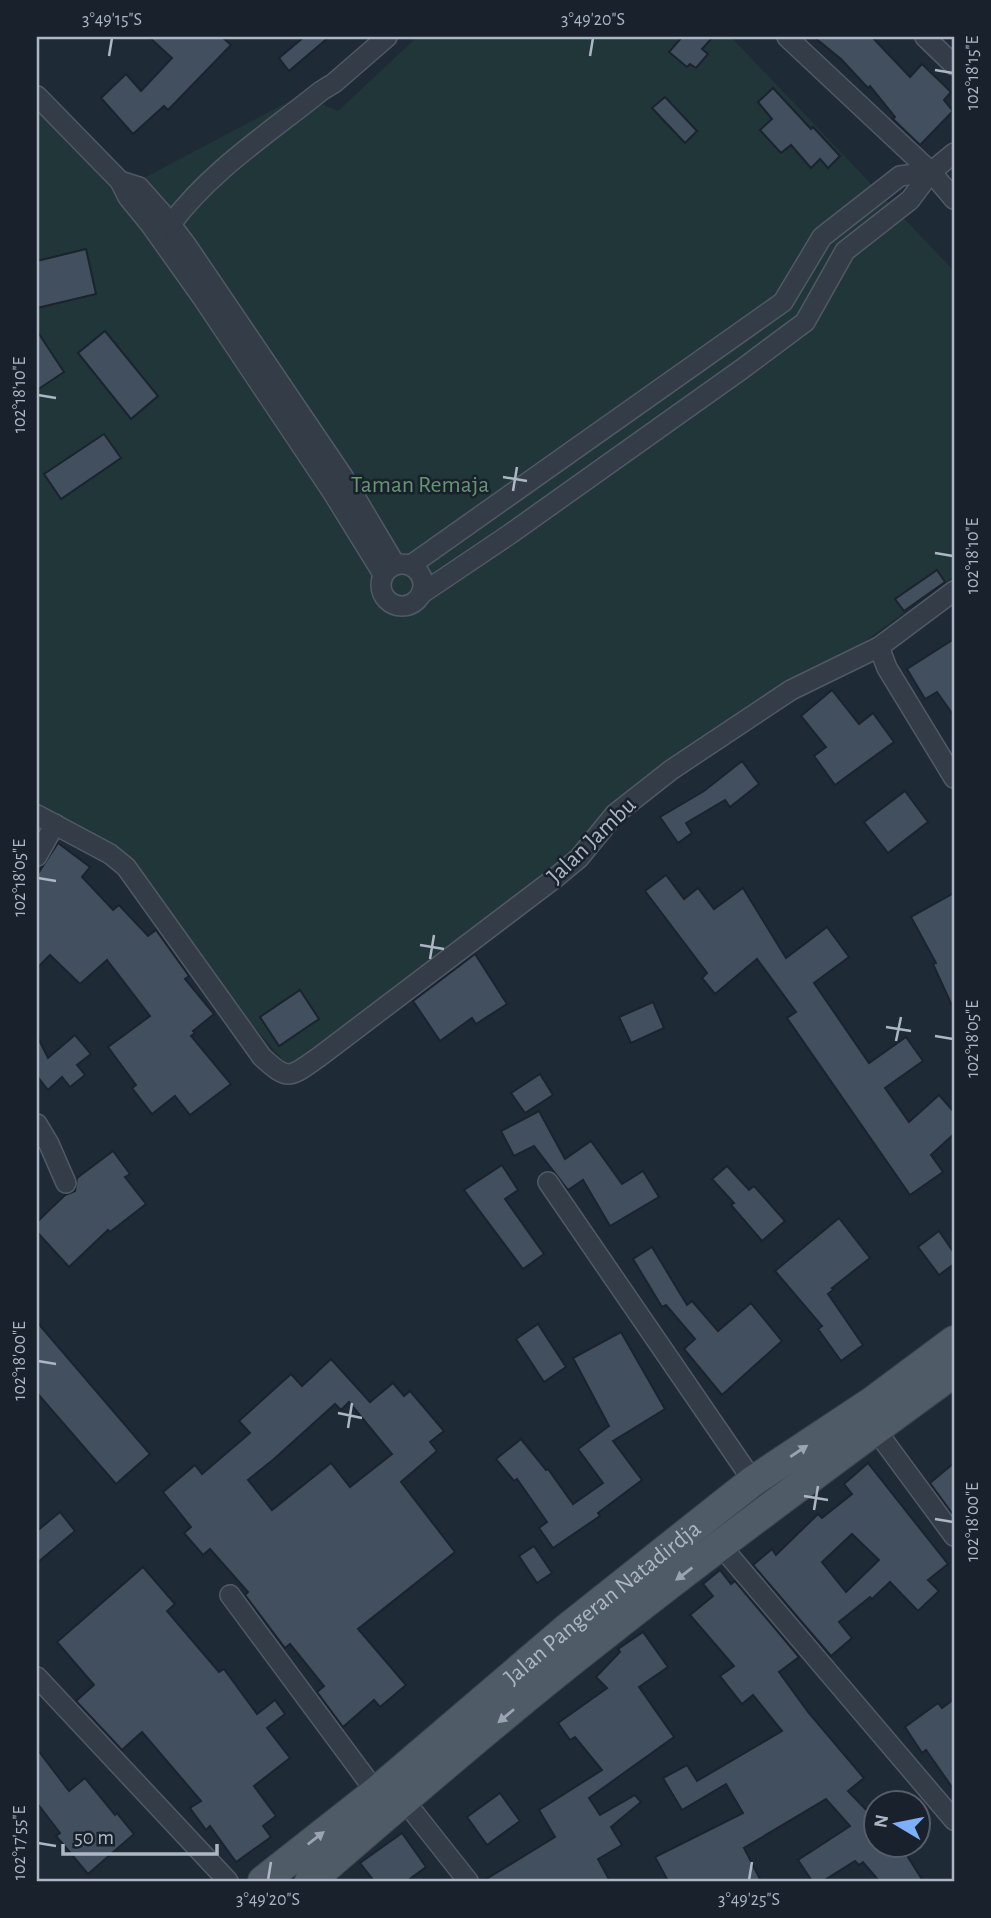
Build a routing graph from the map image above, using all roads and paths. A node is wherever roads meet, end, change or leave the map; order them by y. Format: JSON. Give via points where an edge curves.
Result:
{"nodes":[{"id":1,"x":387,"y":37,"type":"edge"},
{"id":2,"x":787,"y":37,"type":"edge"},
{"id":3,"x":925,"y":37,"type":"edge"},
{"id":4,"x":954,"y":65,"type":"edge"},
{"id":5,"x":37,"y":96,"type":"edge"},
{"id":6,"x":954,"y":153,"type":"edge"},
{"id":7,"x":930,"y":172,"type":"junction"},
{"id":8,"x":120,"y":181,"type":"junction"},
{"id":9,"x":954,"y":199,"type":"edge"},
{"id":10,"x":171,"y":224,"type":"junction"},
{"id":11,"x":396,"y":568,"type":"junction"},
{"id":12,"x":954,"y":591,"type":"edge"},
{"id":13,"x":421,"y":594,"type":"junction"},
{"id":14,"x":879,"y":647,"type":"junction"},
{"id":15,"x":954,"y":778,"type":"edge"},
{"id":16,"x":46,"y":820,"type":"edge"},
{"id":17,"x":37,"y":856,"type":"edge"},
{"id":18,"x":37,"y":1124,"type":"edge"},
{"id":19,"x":66,"y":1182,"type":"dead end"},
{"id":20,"x":548,"y":1182,"type":"dead end"},
{"id":21,"x":954,"y":1342,"type":"edge"},
{"id":22,"x":954,"y":1371,"type":"edge"},
{"id":23,"x":875,"y":1429,"type":"junction"},
{"id":24,"x":753,"y":1481,"type":"junction"},
{"id":25,"x":702,"y":1521,"type":"junction"},
{"id":26,"x":954,"y":1536,"type":"edge"},
{"id":27,"x":721,"y":1546,"type":"junction"},
{"id":28,"x":230,"y":1595,"type":"dead end"},
{"id":29,"x":37,"y":1677,"type":"edge"},
{"id":30,"x":390,"y":1796,"type":"junction"},
{"id":31,"x":954,"y":1820,"type":"edge"},
{"id":32,"x":228,"y":1881,"type":"edge"},
{"id":33,"x":263,"y":1881,"type":"edge"},
{"id":34,"x":310,"y":1881,"type":"edge"},
{"id":35,"x":468,"y":1881,"type":"edge"}],
"edges":[{"from":1,"to":10,"type":"street","via":[[213,178]]},
{"from":2,"to":7,"type":"street"},
{"from":3,"to":4,"type":"street"},
{"from":5,"to":8,"type":"street"},
{"from":6,"to":7,"type":"street"},
{"from":7,"to":9,"type":"street"},
{"from":7,"to":11,"type":"street","via":[[900,176],[822,237],[783,302]]},
{"from":7,"to":13,"type":"street","via":[[910,200],[845,251],[804,322]]},
{"from":8,"to":10,"type":"street","via":[[139,187]]},
{"from":8,"to":11,"type":"street","via":[[326,481]]},
{"from":10,"to":11,"type":"street","via":[[342,475]]},
{"from":11,"to":13,"type":"street","via":[[422,576]]},
{"from":11,"to":13,"type":"street","via":[[381,591],[391,604],[407,606]]},
{"from":12,"to":14,"type":"street","name":"Jalan Jambu"},
{"from":14,"to":15,"type":"street"},
{"from":14,"to":16,"type":"street","name":"Jalan Jambu","via":[[791,690],[671,769],[615,814],[579,858],[555,878],[319,1057],[287,1075],[262,1057],[125,867],[110,854]]},
{"from":16,"to":17,"type":"street"},
{"from":18,"to":19,"type":"street"},
{"from":20,"to":24,"type":"street"},
{"from":24,"to":21,"type":"main road","name":"Jalan Pangeran Natadirdja","one_way":true},
{"from":22,"to":23,"type":"main road","name":"Jalan Pangeran Natadirdja"},
{"from":23,"to":26,"type":"street"},
{"from":23,"to":27,"type":"main road","name":"Jalan Pangeran Natadirdja"},
{"from":24,"to":25,"type":"main road","name":"Jalan Pangeran Natadirdja"},
{"from":25,"to":27,"type":"main road"},
{"from":25,"to":30,"type":"main road","name":"Jalan Pangeran Natadirdja","via":[[569,1627]]},
{"from":27,"to":30,"type":"main road","name":"Jalan Pangeran Natadirdja","one_way":true},
{"from":27,"to":31,"type":"street"},
{"from":28,"to":30,"type":"street"},
{"from":29,"to":32,"type":"street"},
{"from":33,"to":30,"type":"main road","name":"Jalan Pangeran Natadirdja","one_way":true},
{"from":30,"to":34,"type":"main road","name":"Jalan Pangeran Natadirdja"},
{"from":30,"to":35,"type":"street"}]}
